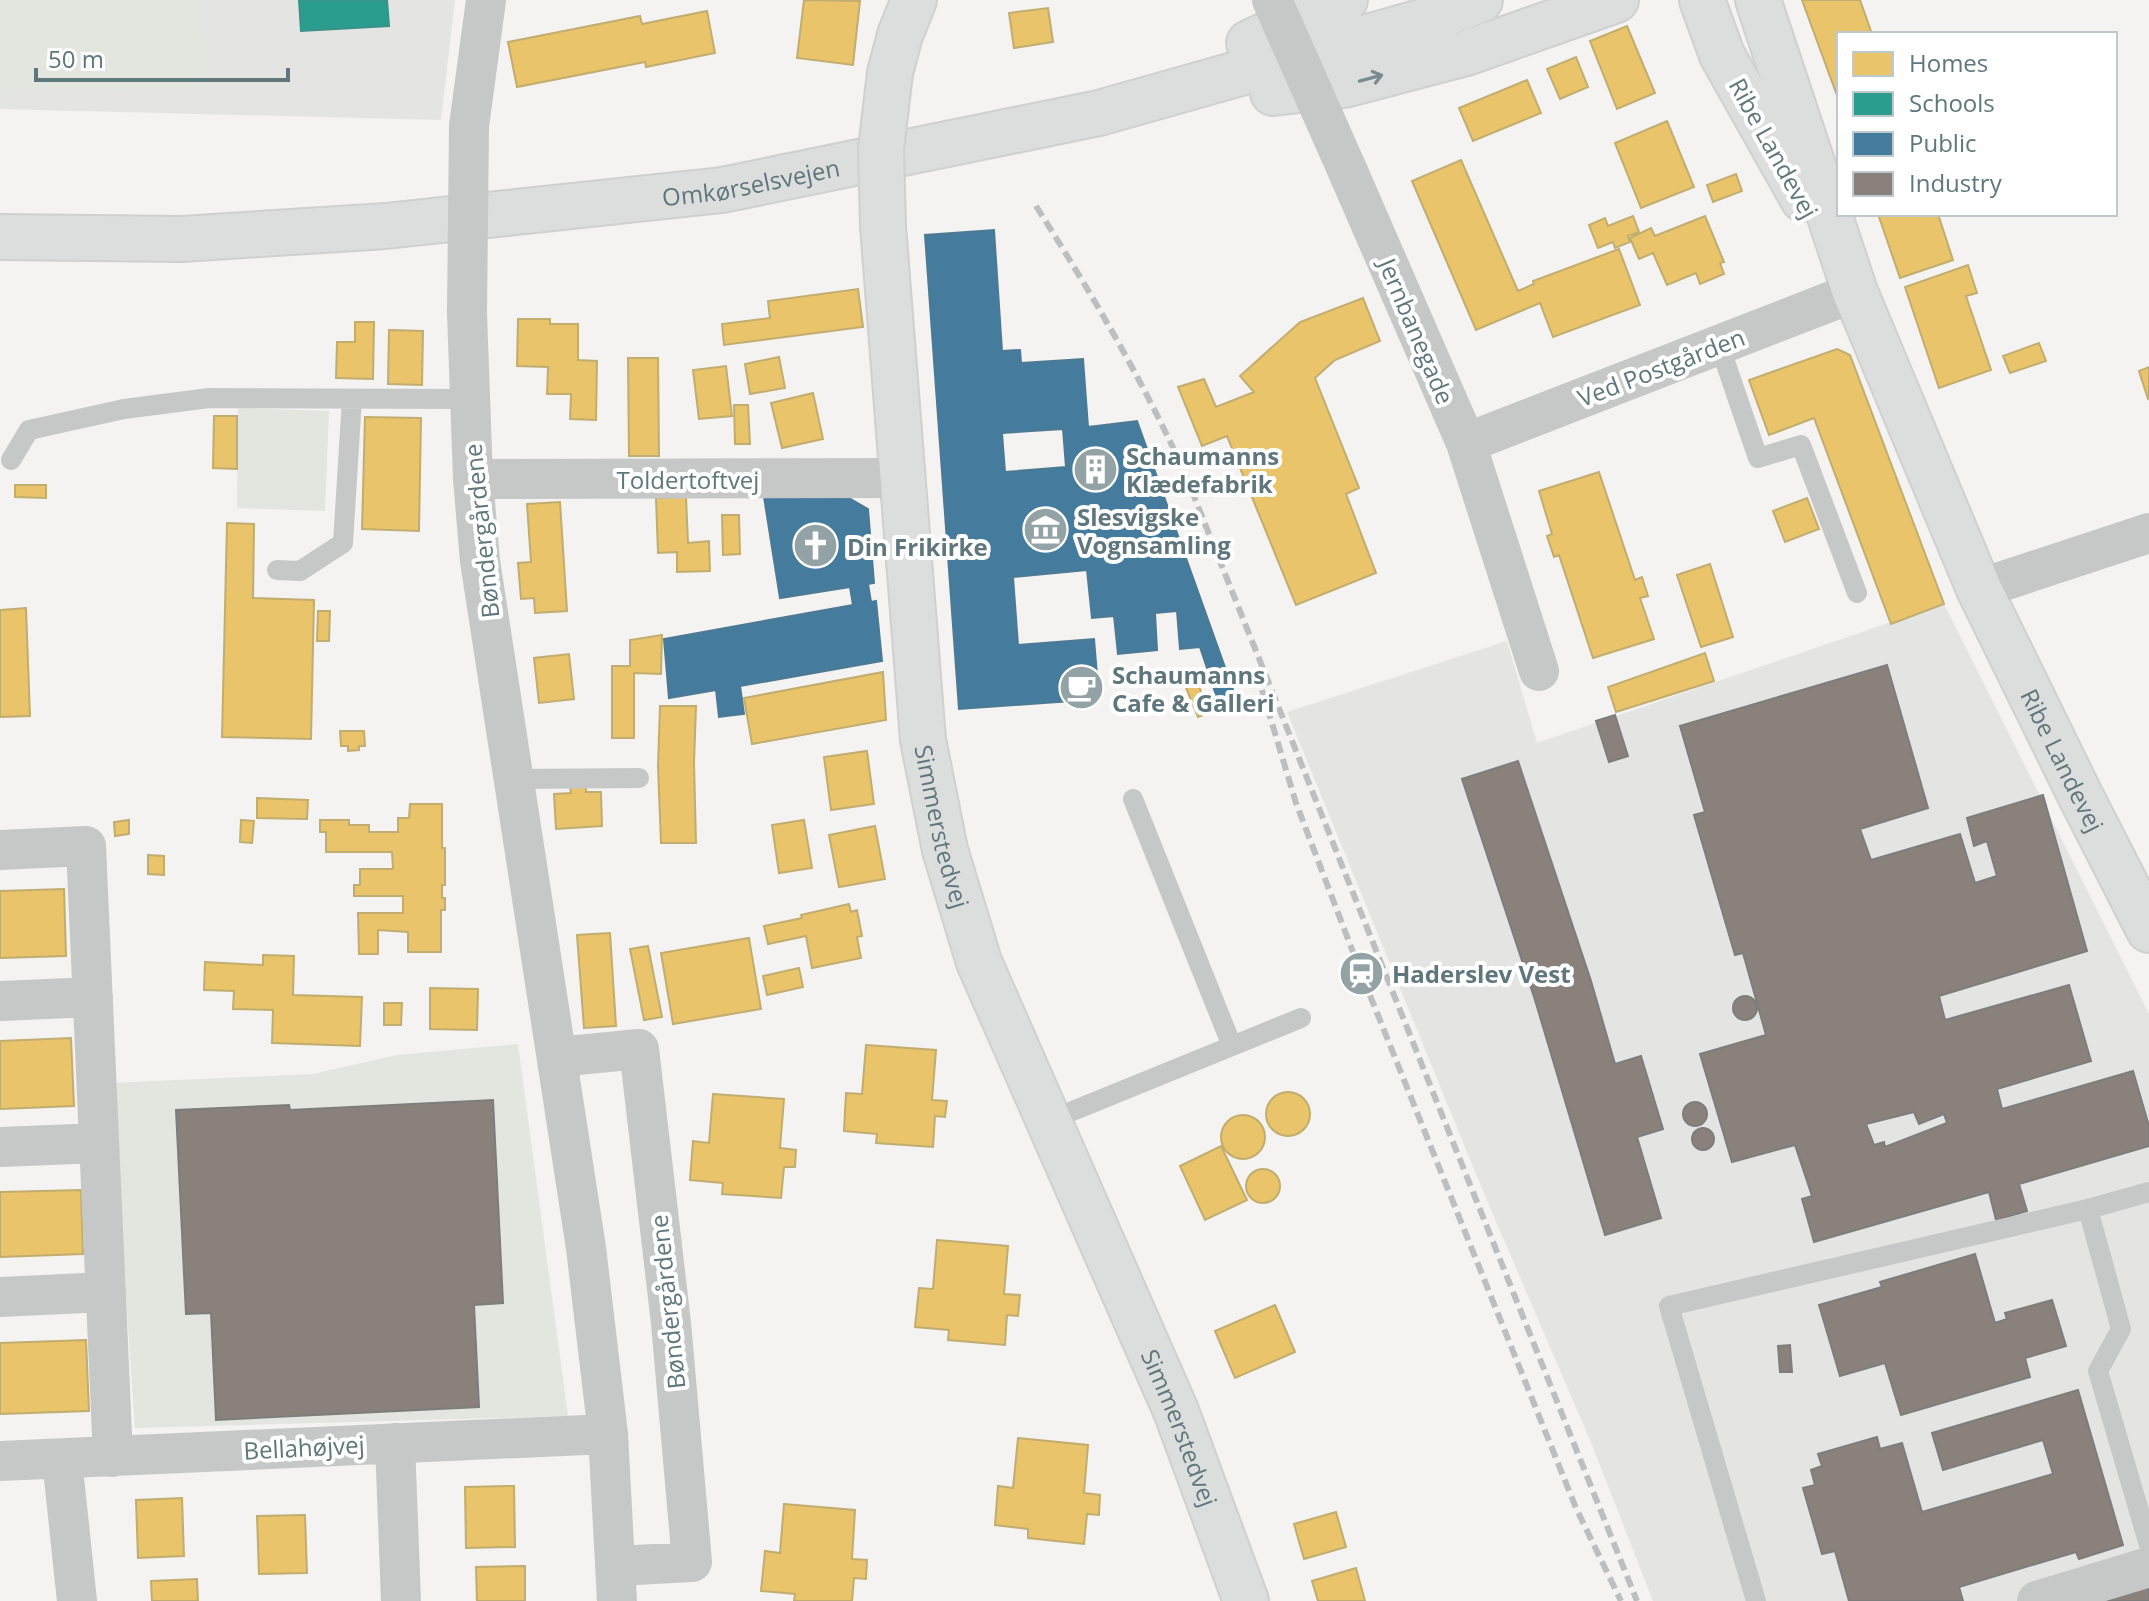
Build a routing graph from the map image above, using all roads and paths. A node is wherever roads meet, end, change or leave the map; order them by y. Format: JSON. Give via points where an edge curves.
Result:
{"nodes":[{"id":1,"x":486,"y":0,"type":"edge"},
{"id":2,"x":914,"y":0,"type":"edge"},
{"id":3,"x":1272,"y":0,"type":"edge"},
{"id":4,"x":1345,"y":0,"type":"edge"},
{"id":5,"x":1480,"y":0,"type":"edge"},
{"id":6,"x":1616,"y":0,"type":"edge"},
{"id":7,"x":1702,"y":0,"type":"edge"},
{"id":8,"x":1733,"y":0,"type":"edge"},
{"id":9,"x":1758,"y":0,"type":"edge"},
{"id":10,"x":1099,"y":113,"type":"junction"},
{"id":11,"x":1795,"y":113,"type":"junction"},
{"id":12,"x":0,"y":237,"type":"edge"},
{"id":13,"x":1855,"y":292,"type":"junction"},
{"id":14,"x":1719,"y":344,"type":"junction"},
{"id":15,"x":352,"y":399,"type":"junction"},
{"id":16,"x":469,"y":399,"type":"junction"},
{"id":17,"x":1466,"y":443,"type":"junction"},
{"id":18,"x":11,"y":460,"type":"dead end"},
{"id":19,"x":902,"y":478,"type":"junction"},
{"id":20,"x":473,"y":479,"type":"junction"},
{"id":21,"x":2149,"y":533,"type":"edge"},
{"id":22,"x":277,"y":570,"type":"dead end"},
{"id":23,"x":1979,"y":589,"type":"junction"},
{"id":24,"x":1857,"y":593,"type":"dead end"},
{"id":25,"x":1539,"y":671,"type":"dead end"},
{"id":26,"x":639,"y":778,"type":"dead end"},
{"id":27,"x":514,"y":779,"type":"junction"},
{"id":28,"x":1133,"y":799,"type":"dead end"},
{"id":29,"x":0,"y":850,"type":"edge"},
{"id":30,"x":2149,"y":930,"type":"edge"},
{"id":31,"x":93,"y":997,"type":"junction"},
{"id":32,"x":0,"y":1001,"type":"edge"},
{"id":33,"x":1301,"y":1018,"type":"dead end"},
{"id":34,"x":1232,"y":1046,"type":"junction"},
{"id":35,"x":557,"y":1057,"type":"junction"},
{"id":36,"x":1048,"y":1121,"type":"junction"},
{"id":37,"x":99,"y":1143,"type":"junction"},
{"id":38,"x":0,"y":1147,"type":"edge"},
{"id":39,"x":2149,"y":1192,"type":"edge"},
{"id":40,"x":2088,"y":1209,"type":"junction"},
{"id":41,"x":106,"y":1292,"type":"junction"},
{"id":42,"x":0,"y":1297,"type":"edge"},
{"id":43,"x":608,"y":1434,"type":"junction"},
{"id":44,"x":395,"y":1443,"type":"junction"},
{"id":45,"x":113,"y":1457,"type":"junction"},
{"id":46,"x":62,"y":1459,"type":"junction"},
{"id":47,"x":0,"y":1461,"type":"edge"},
{"id":48,"x":2149,"y":1545,"type":"edge"},
{"id":49,"x":2149,"y":1567,"type":"edge"},
{"id":50,"x":617,"y":1583,"type":"edge"},
{"id":51,"x":77,"y":1601,"type":"edge"},
{"id":52,"x":401,"y":1601,"type":"edge"},
{"id":53,"x":1246,"y":1601,"type":"edge"},
{"id":54,"x":1756,"y":1601,"type":"edge"},
{"id":55,"x":2037,"y":1601,"type":"edge"}],
"edges":[{"from":1,"to":16,"type":"street","name":"Bøndergårdene","bridge":true,"via":[[469,126]]},
{"from":2,"to":19,"type":"main road","name":"Simmerstedvej","bridge":true,"via":[[890,73],[881,149]]},
{"from":3,"to":17,"type":"street","name":"Jernbanegade","bridge":true},
{"from":4,"to":10,"type":"main road"},
{"from":5,"to":10,"type":"main road","name":"Omkørselsvejen","via":[[1428,20]]},
{"from":10,"to":6,"type":"main road","one_way":true,"via":[[1344,85],[1466,53]]},
{"from":7,"to":13,"type":"main road","name":"Ribe Landevej","via":[[1722,55]]},
{"from":8,"to":11,"type":"main road","via":[[1755,62]]},
{"from":9,"to":11,"type":"main road","name":"Ribe Landevej"},
{"from":10,"to":12,"type":"main road","name":"Omkørselsvejen","via":[[722,190],[386,226],[182,239]]},
{"from":11,"to":13,"type":"main road","name":"Ribe Landevej"},
{"from":13,"to":14,"type":"street","name":"Ved Postgården"},
{"from":13,"to":23,"type":"main road","name":"Ribe Landevej"},
{"from":14,"to":17,"type":"street","name":"Ved Postgården"},
{"from":14,"to":24,"type":"lane","via":[[1758,458],[1801,445]]},
{"from":15,"to":16,"type":"lane"},
{"from":15,"to":18,"type":"lane","via":[[209,398],[124,409],[29,430]]},
{"from":15,"to":22,"type":"lane","via":[[343,543],[300,571]]},
{"from":16,"to":20,"type":"street","name":"Bøndergårdene"},
{"from":17,"to":25,"type":"street","name":"Jernbanegade"},
{"from":19,"to":20,"type":"street","name":"Toldertoftvej"},
{"from":19,"to":36,"type":"main road","name":"Simmerstedvej","via":[[923,740],[945,850],[979,962]]},
{"from":20,"to":27,"type":"street","name":"Bøndergårdene","via":[[480,561]]},
{"from":21,"to":23,"type":"street"},
{"from":23,"to":30,"type":"main road","name":"Ribe Landevej"},
{"from":26,"to":27,"type":"lane"},
{"from":27,"to":35,"type":"street","name":"Bøndergårdene"},
{"from":28,"to":34,"type":"lane"},
{"from":29,"to":31,"type":"street","via":[[86,846]]},
{"from":31,"to":32,"type":"street"},
{"from":31,"to":37,"type":"street"},
{"from":33,"to":34,"type":"lane"},
{"from":34,"to":36,"type":"lane"},
{"from":35,"to":43,"type":"street","name":"Bøndergårdene"},
{"from":35,"to":50,"type":"street","name":"Bøndergårdene","via":[[639,1049],[671,1323],[692,1562]]},
{"from":36,"to":53,"type":"main road","name":"Simmerstedvej","via":[[1176,1411]]},
{"from":37,"to":38,"type":"street"},
{"from":37,"to":41,"type":"street"},
{"from":39,"to":40,"type":"lane"},
{"from":40,"to":48,"type":"lane","via":[[2121,1329],[2098,1371]]},
{"from":40,"to":54,"type":"lane","via":[[1669,1306]]},
{"from":41,"to":42,"type":"street"},
{"from":41,"to":45,"type":"street"},
{"from":43,"to":44,"type":"street","name":"Bellahøjvej"},
{"from":43,"to":50,"type":"street","name":"Bøndergårdene"},
{"from":44,"to":45,"type":"street","name":"Bellahøjvej"},
{"from":44,"to":52,"type":"street"},
{"from":45,"to":46,"type":"street","name":"Bellahøjvej"},
{"from":46,"to":47,"type":"street","name":"Bellahøjvej"},
{"from":46,"to":51,"type":"street"},
{"from":49,"to":55,"type":"street"}]}
